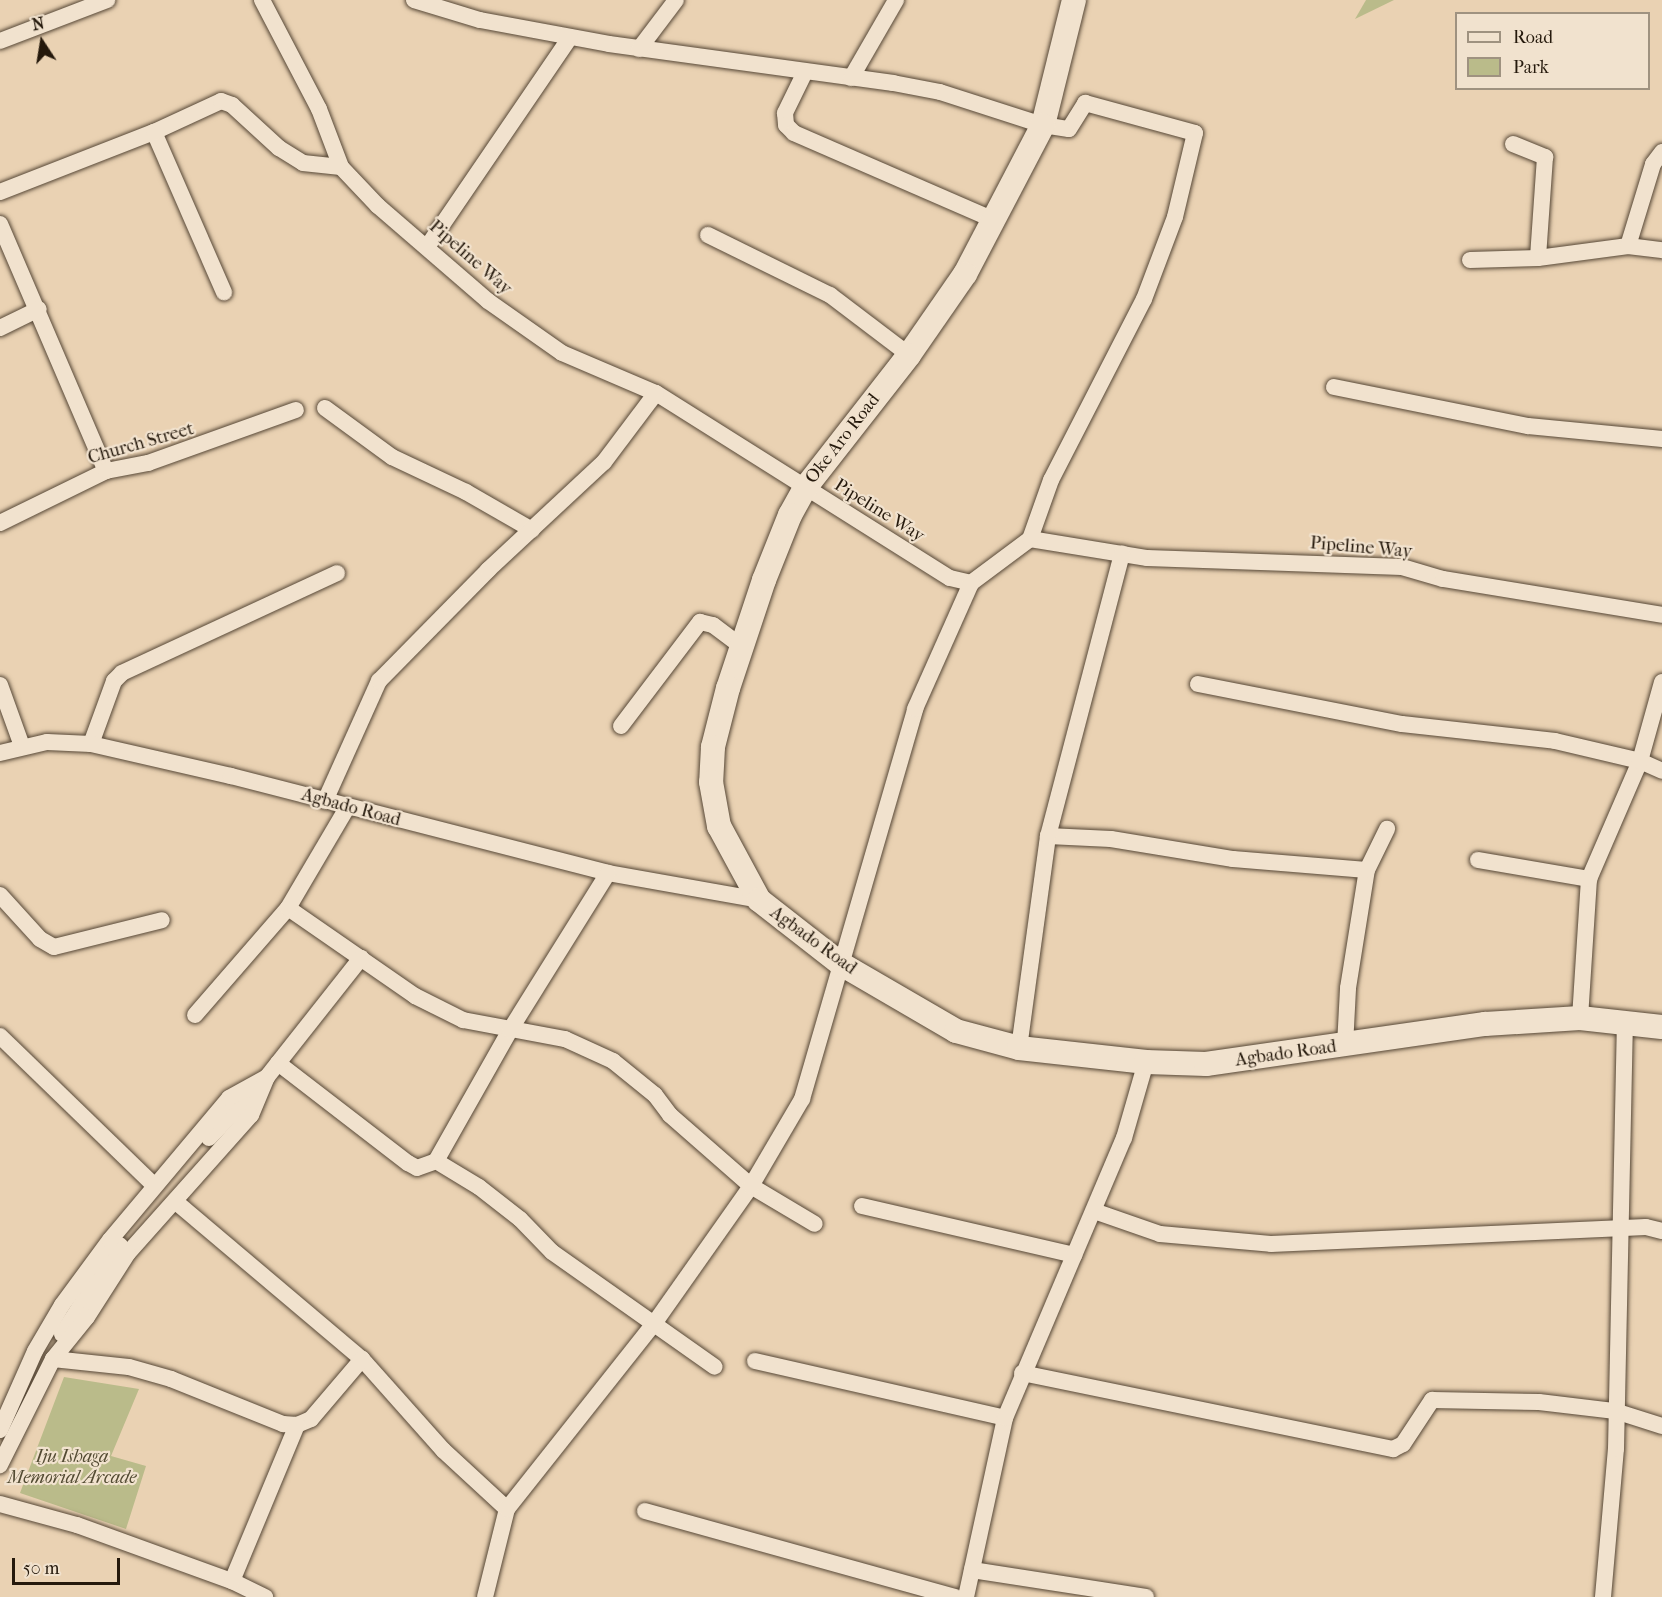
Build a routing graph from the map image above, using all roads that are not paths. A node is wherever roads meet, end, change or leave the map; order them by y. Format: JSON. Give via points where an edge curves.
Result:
{"nodes":[{"id":1,"x":262,"y":0,"type":"edge"},
{"id":2,"x":414,"y":0,"type":"edge"},
{"id":3,"x":676,"y":0,"type":"edge"},
{"id":4,"x":896,"y":0,"type":"edge"},
{"id":5,"x":1074,"y":0,"type":"edge"},
{"id":6,"x":97,"y":2,"type":"edge"},
{"id":7,"x":570,"y":37,"type":"junction"},
{"id":8,"x":0,"y":41,"type":"edge"},
{"id":9,"x":639,"y":49,"type":"junction"},
{"id":10,"x":805,"y":72,"type":"junction"},
{"id":11,"x":851,"y":78,"type":"junction"},
{"id":12,"x":1043,"y":125,"type":"junction"},
{"id":13,"x":154,"y":132,"type":"junction"},
{"id":14,"x":1513,"y":144,"type":"dead end"},
{"id":15,"x":1662,"y":152,"type":"edge"},
{"id":16,"x":341,"y":167,"type":"junction"},
{"id":17,"x":0,"y":192,"type":"edge"},
{"id":18,"x":992,"y":219,"type":"junction"},
{"id":19,"x":0,"y":224,"type":"edge"},
{"id":20,"x":708,"y":236,"type":"dead end"},
{"id":21,"x":1628,"y":246,"type":"junction"},
{"id":22,"x":427,"y":247,"type":"junction"},
{"id":23,"x":1662,"y":250,"type":"edge"},
{"id":24,"x":1538,"y":258,"type":"junction"},
{"id":25,"x":1470,"y":260,"type":"dead end"},
{"id":26,"x":224,"y":292,"type":"dead end"},
{"id":27,"x":39,"y":309,"type":"junction"},
{"id":28,"x":0,"y":328,"type":"edge"},
{"id":29,"x":909,"y":354,"type":"junction"},
{"id":30,"x":1334,"y":387,"type":"dead end"},
{"id":31,"x":656,"y":393,"type":"junction"},
{"id":32,"x":325,"y":408,"type":"dead end"},
{"id":33,"x":296,"y":410,"type":"dead end"},
{"id":34,"x":1662,"y":439,"type":"edge"},
{"id":35,"x":106,"y":471,"type":"junction"},
{"id":36,"x":805,"y":488,"type":"junction"},
{"id":37,"x":0,"y":523,"type":"edge"},
{"id":38,"x":532,"y":530,"type":"junction"},
{"id":39,"x":1030,"y":539,"type":"junction"},
{"id":40,"x":1122,"y":554,"type":"junction"},
{"id":41,"x":337,"y":573,"type":"dead end"},
{"id":42,"x":971,"y":583,"type":"junction"},
{"id":43,"x":1662,"y":615,"type":"edge"},
{"id":44,"x":743,"y":648,"type":"junction"},
{"id":45,"x":1662,"y":682,"type":"edge"},
{"id":46,"x":1198,"y":684,"type":"dead end"},
{"id":47,"x":0,"y":685,"type":"edge"},
{"id":48,"x":621,"y":726,"type":"dead end"},
{"id":49,"x":91,"y":744,"type":"junction"},
{"id":50,"x":22,"y":746,"type":"junction"},
{"id":51,"x":0,"y":753,"type":"edge"},
{"id":52,"x":1640,"y":761,"type":"junction"},
{"id":53,"x":1662,"y":771,"type":"edge"},
{"id":54,"x":324,"y":801,"type":"junction"},
{"id":55,"x":347,"y":808,"type":"junction"},
{"id":56,"x":1387,"y":829,"type":"dead end"},
{"id":57,"x":1048,"y":836,"type":"junction"},
{"id":58,"x":1478,"y":860,"type":"dead end"},
{"id":59,"x":1366,"y":870,"type":"junction"},
{"id":60,"x":608,"y":873,"type":"junction"},
{"id":61,"x":1589,"y":879,"type":"junction"},
{"id":62,"x":0,"y":895,"type":"edge"},
{"id":63,"x":759,"y":900,"type":"junction"},
{"id":64,"x":288,"y":908,"type":"junction"},
{"id":65,"x":162,"y":920,"type":"dead end"},
{"id":66,"x":361,"y":958,"type":"junction"},
{"id":67,"x":841,"y":964,"type":"junction"},
{"id":68,"x":195,"y":1015,"type":"dead end"},
{"id":69,"x":1580,"y":1018,"type":"junction"},
{"id":70,"x":1625,"y":1022,"type":"junction"},
{"id":71,"x":1662,"y":1027,"type":"edge"},
{"id":72,"x":510,"y":1030,"type":"junction"},
{"id":73,"x":0,"y":1036,"type":"edge"},
{"id":74,"x":1345,"y":1046,"type":"junction"},
{"id":75,"x":1019,"y":1047,"type":"junction"},
{"id":76,"x":1146,"y":1062,"type":"junction"},
{"id":77,"x":278,"y":1063,"type":"junction"},
{"id":78,"x":267,"y":1077,"type":"junction"},
{"id":79,"x":436,"y":1161,"type":"junction"},
{"id":80,"x":154,"y":1185,"type":"junction"},
{"id":81,"x":751,"y":1186,"type":"junction"},
{"id":82,"x":176,"y":1202,"type":"junction"},
{"id":83,"x":862,"y":1206,"type":"dead end"},
{"id":84,"x":1094,"y":1211,"type":"junction"},
{"id":85,"x":814,"y":1224,"type":"dead end"},
{"id":86,"x":1621,"y":1228,"type":"junction"},
{"id":87,"x":1662,"y":1231,"type":"edge"},
{"id":88,"x":1074,"y":1255,"type":"junction"},
{"id":89,"x":653,"y":1325,"type":"junction"},
{"id":90,"x":53,"y":1359,"type":"junction"},
{"id":91,"x":362,"y":1359,"type":"junction"},
{"id":92,"x":755,"y":1361,"type":"dead end"},
{"id":93,"x":715,"y":1367,"type":"dead end"},
{"id":94,"x":1022,"y":1373,"type":"junction"},
{"id":95,"x":1615,"y":1411,"type":"junction"},
{"id":96,"x":1005,"y":1418,"type":"junction"},
{"id":97,"x":297,"y":1425,"type":"junction"},
{"id":98,"x":1662,"y":1426,"type":"edge"},
{"id":99,"x":0,"y":1430,"type":"edge"},
{"id":100,"x":0,"y":1445,"type":"edge"},
{"id":101,"x":0,"y":1465,"type":"edge"},
{"id":102,"x":0,"y":1504,"type":"edge"},
{"id":103,"x":507,"y":1509,"type":"junction"},
{"id":104,"x":645,"y":1511,"type":"dead end"},
{"id":105,"x":972,"y":1570,"type":"junction"},
{"id":106,"x":232,"y":1581,"type":"junction"},
{"id":107,"x":265,"y":1597,"type":"edge"},
{"id":108,"x":485,"y":1597,"type":"edge"},
{"id":109,"x":955,"y":1597,"type":"edge"},
{"id":110,"x":966,"y":1597,"type":"edge"},
{"id":111,"x":1146,"y":1597,"type":"edge"},
{"id":112,"x":1603,"y":1597,"type":"edge"}],
"edges":[{"from":1,"to":16,"type":"street","name":"Pipeline Way","via":[[315,101]]},
{"from":2,"to":7,"type":"street","via":[[480,20]]},
{"from":3,"to":9,"type":"street"},
{"from":4,"to":11,"type":"street"},
{"from":5,"to":12,"type":"main road","name":"Oke Aro Road"},
{"from":6,"to":8,"type":"street"},
{"from":7,"to":9,"type":"street"},
{"from":7,"to":22,"type":"street"},
{"from":9,"to":10,"type":"street"},
{"from":10,"to":11,"type":"street"},
{"from":10,"to":18,"type":"street","via":[[785,113],[786,125],[794,133]]},
{"from":11,"to":12,"type":"street","via":[[940,92]]},
{"from":12,"to":18,"type":"main road","name":"Oke Aro Road"},
{"from":12,"to":39,"type":"street","via":[[1069,129],[1085,103],[1195,133],[1175,217],[1144,299],[1052,480]]},
{"from":13,"to":16,"type":"street","via":[[221,101],[232,105],[279,148],[303,163]]},
{"from":13,"to":17,"type":"street"},
{"from":13,"to":26,"type":"street"},
{"from":14,"to":24,"type":"street","via":[[1545,157]]},
{"from":15,"to":21,"type":"street","via":[[1653,164]]},
{"from":16,"to":22,"type":"street","name":"Pipeline Way"},
{"from":18,"to":29,"type":"main road","name":"Oke Aro Road","via":[[964,274]]},
{"from":19,"to":27,"type":"street"},
{"from":20,"to":29,"type":"street","via":[[830,295]]},
{"from":21,"to":23,"type":"street"},
{"from":21,"to":24,"type":"street"},
{"from":22,"to":31,"type":"street","name":"Pipeline Way","via":[[488,302],[562,353]]},
{"from":24,"to":25,"type":"street"},
{"from":27,"to":28,"type":"street"},
{"from":27,"to":35,"type":"street"},
{"from":29,"to":36,"type":"main road","name":"Oke Aro Road"},
{"from":30,"to":34,"type":"street","via":[[1528,426]]},
{"from":31,"to":36,"type":"street","name":"Pipeline Way"},
{"from":31,"to":38,"type":"street","via":[[604,462]]},
{"from":32,"to":38,"type":"street","via":[[392,457],[466,492]]},
{"from":33,"to":35,"type":"street","name":"Church Street","via":[[148,463]]},
{"from":35,"to":37,"type":"street","name":"Church Street"},
{"from":36,"to":42,"type":"street","name":"Pipeline Way","via":[[873,527],[939,573]]},
{"from":36,"to":44,"type":"main road","name":"Oke Aro Road","via":[[789,515]]},
{"from":38,"to":54,"type":"street","via":[[379,681]]},
{"from":39,"to":40,"type":"street","name":"Pipeline Way"},
{"from":39,"to":42,"type":"street"},
{"from":40,"to":43,"type":"street","name":"Pipeline Way","via":[[1402,567],[1443,579]]},
{"from":40,"to":57,"type":"street"},
{"from":41,"to":49,"type":"street","via":[[122,673],[114,681]]},
{"from":42,"to":67,"type":"street","via":[[915,709]]},
{"from":44,"to":48,"type":"street","via":[[713,625],[700,622]]},
{"from":44,"to":63,"type":"main road","name":"Oke Aro Road","via":[[713,747],[711,782],[719,826]]},
{"from":45,"to":52,"type":"street"},
{"from":46,"to":52,"type":"street","via":[[1402,724],[1555,741]]},
{"from":47,"to":50,"type":"street"},
{"from":49,"to":50,"type":"street","name":"Agbado Road"},
{"from":49,"to":54,"type":"street","name":"Agbado Road"},
{"from":50,"to":51,"type":"street","name":"Agbado Road"},
{"from":52,"to":53,"type":"street"},
{"from":52,"to":61,"type":"street"},
{"from":54,"to":55,"type":"street","name":"Agbado Road"},
{"from":55,"to":60,"type":"street","name":"Agbado Road"},
{"from":55,"to":64,"type":"street"},
{"from":56,"to":59,"type":"street"},
{"from":57,"to":59,"type":"street","via":[[1111,839],[1233,859]]},
{"from":57,"to":75,"type":"street"},
{"from":58,"to":61,"type":"street"},
{"from":59,"to":74,"type":"street","via":[[1348,988]]},
{"from":60,"to":63,"type":"street","name":"Agbado Road"},
{"from":60,"to":72,"type":"street"},
{"from":61,"to":69,"type":"street"},
{"from":62,"to":65,"type":"street","via":[[40,939],[54,947]]},
{"from":63,"to":67,"type":"main road","name":"Agbado Road"},
{"from":64,"to":66,"type":"street"},
{"from":64,"to":68,"type":"street"},
{"from":66,"to":72,"type":"street","via":[[416,996],[463,1020]]},
{"from":66,"to":77,"type":"street"},
{"from":67,"to":75,"type":"main road","name":"Agbado Road","via":[[967,1037]]},
{"from":67,"to":81,"type":"street","via":[[802,1099]]},
{"from":69,"to":70,"type":"main road","name":"Agbado Road"},
{"from":69,"to":74,"type":"main road","name":"Agbado Road","via":[[1421,1031]]},
{"from":70,"to":71,"type":"main road","name":"Agbado Road"},
{"from":70,"to":86,"type":"street"},
{"from":72,"to":79,"type":"street"},
{"from":72,"to":81,"type":"street","via":[[565,1039],[613,1061],[656,1095],[670,1115]]},
{"from":73,"to":80,"type":"street"},
{"from":74,"to":76,"type":"main road","name":"Agbado Road","via":[[1206,1064]]},
{"from":75,"to":76,"type":"main road","name":"Agbado Road"},
{"from":76,"to":84,"type":"street","via":[[1124,1138]]},
{"from":77,"to":78,"type":"street"},
{"from":77,"to":79,"type":"street","via":[[417,1168]]},
{"from":78,"to":80,"type":"street","via":[[229,1098]]},
{"from":78,"to":82,"type":"street","via":[[251,1115]]},
{"from":78,"to":100,"type":"street","via":[[198,1149],[112,1255],[63,1331]]},
{"from":79,"to":89,"type":"street","via":[[479,1187],[552,1252]]},
{"from":80,"to":99,"type":"street","via":[[62,1305],[35,1351]]},
{"from":81,"to":85,"type":"street"},
{"from":81,"to":89,"type":"street"},
{"from":82,"to":90,"type":"street","via":[[128,1253],[87,1317]]},
{"from":82,"to":91,"type":"street"},
{"from":83,"to":88,"type":"street"},
{"from":84,"to":86,"type":"street","via":[[1160,1234],[1271,1244]]},
{"from":84,"to":88,"type":"street"},
{"from":86,"to":87,"type":"street"},
{"from":86,"to":95,"type":"street"},
{"from":88,"to":94,"type":"street"},
{"from":89,"to":93,"type":"street"},
{"from":89,"to":103,"type":"street"},
{"from":90,"to":97,"type":"street","via":[[129,1367],[171,1379],[283,1424]]},
{"from":90,"to":101,"type":"street"},
{"from":91,"to":97,"type":"street","via":[[310,1419]]},
{"from":91,"to":103,"type":"street","via":[[443,1450]]},
{"from":92,"to":96,"type":"street"},
{"from":94,"to":95,"type":"street","via":[[1393,1449],[1403,1444],[1432,1400],[1539,1402]]},
{"from":94,"to":96,"type":"street"},
{"from":95,"to":98,"type":"street"},
{"from":95,"to":112,"type":"street","via":[[1612,1519]]},
{"from":96,"to":105,"type":"street"},
{"from":97,"to":106,"type":"street"},
{"from":102,"to":106,"type":"street","via":[[77,1524]]},
{"from":103,"to":108,"type":"street"},
{"from":104,"to":109,"type":"street"},
{"from":105,"to":110,"type":"street"},
{"from":105,"to":111,"type":"street"},
{"from":106,"to":107,"type":"street"}]}
